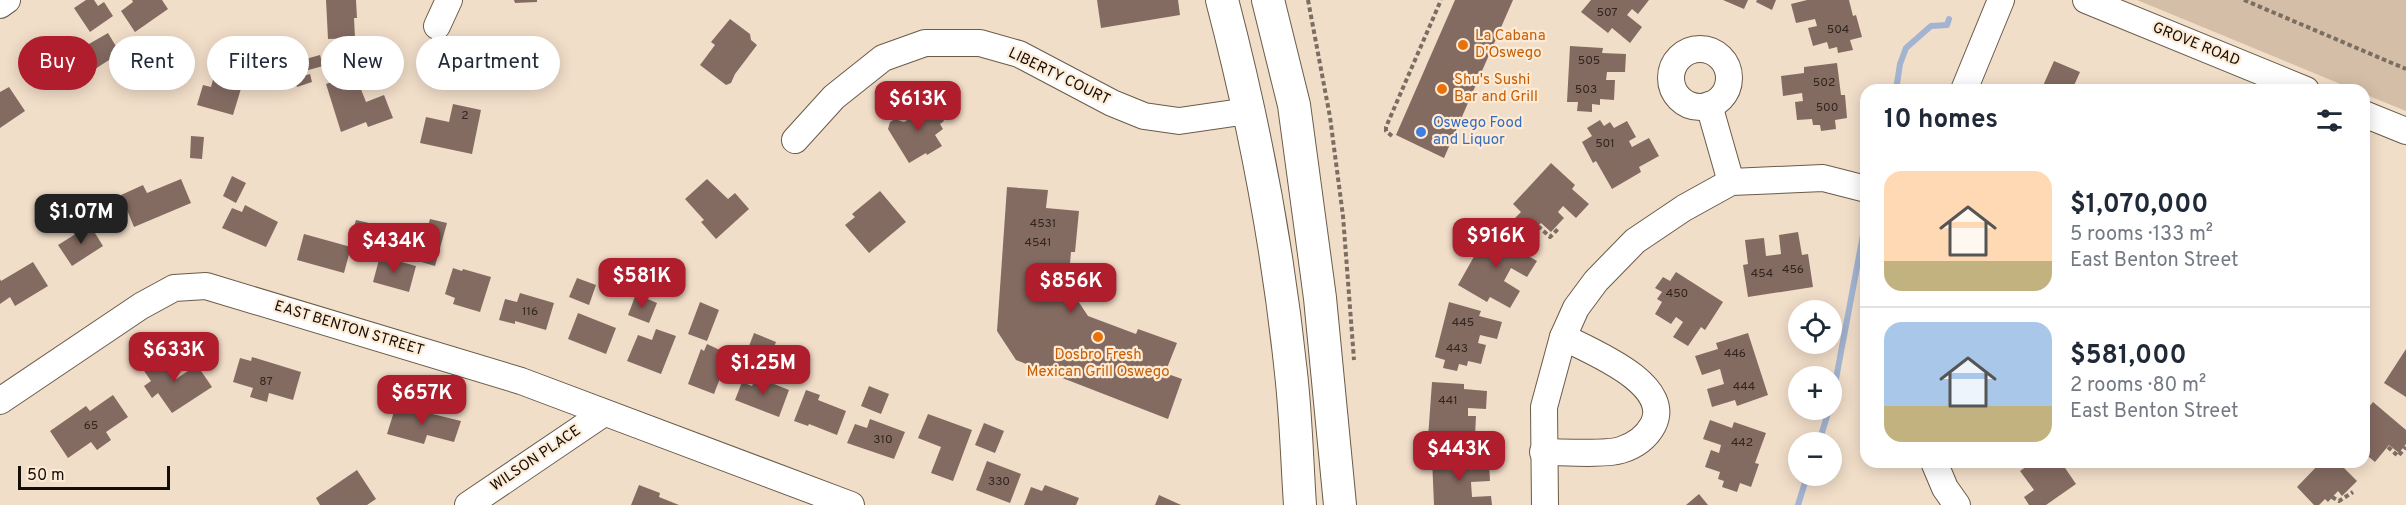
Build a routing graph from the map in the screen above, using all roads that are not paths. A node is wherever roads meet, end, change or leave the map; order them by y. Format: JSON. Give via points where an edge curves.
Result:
{"nodes":[{"id":1,"x":7,"y":0,"type":"edge"},
{"id":2,"x":449,"y":0,"type":"edge"},
{"id":3,"x":1222,"y":0,"type":"edge"},
{"id":4,"x":1268,"y":0,"type":"edge"},
{"id":5,"x":2001,"y":0,"type":"edge"},
{"id":6,"x":2086,"y":0,"type":"edge"},
{"id":7,"x":0,"y":5,"type":"edge"},
{"id":8,"x":437,"y":26,"type":"dead end"},
{"id":9,"x":1966,"y":84,"type":"edge"},
{"id":10,"x":2291,"y":84,"type":"edge"},
{"id":11,"x":1709,"y":105,"type":"dead end"},
{"id":12,"x":1248,"y":111,"type":"junction"},
{"id":13,"x":2370,"y":116,"type":"edge"},
{"id":14,"x":2406,"y":131,"type":"edge"},
{"id":15,"x":795,"y":140,"type":"dead end"},
{"id":16,"x":1731,"y":182,"type":"junction"},
{"id":17,"x":1860,"y":187,"type":"edge"},
{"id":18,"x":1563,"y":338,"type":"junction"},
{"id":19,"x":0,"y":401,"type":"edge"},
{"id":20,"x":604,"y":413,"type":"junction"},
{"id":21,"x":1543,"y":452,"type":"junction"},
{"id":22,"x":1937,"y":468,"type":"edge"},
{"id":23,"x":809,"y":498,"type":"edge"},
{"id":24,"x":468,"y":505,"type":"edge"},
{"id":25,"x":851,"y":505,"type":"edge"},
{"id":26,"x":1300,"y":505,"type":"edge"},
{"id":27,"x":1340,"y":505,"type":"edge"},
{"id":28,"x":1545,"y":505,"type":"edge"},
{"id":29,"x":1958,"y":505,"type":"edge"}],
"edges":[{"from":1,"to":7,"type":"street"},
{"from":2,"to":8,"type":"street"},
{"from":3,"to":12,"type":"main road"},
{"from":4,"to":27,"type":"main road","via":[[1294,105],[1320,298]]},
{"from":5,"to":9,"type":"street"},
{"from":6,"to":10,"type":"street","name":"GROVE ROAD"},
{"from":11,"to":16,"type":"street"},
{"from":12,"to":15,"type":"street","name":"LIBERTY COURT","via":[[1179,121],[1144,117],[1018,54],[980,43],[925,43],[882,58],[834,97]]},
{"from":12,"to":26,"type":"main road","via":[[1274,245],[1292,374]]},
{"from":13,"to":14,"type":"street"},
{"from":16,"to":17,"type":"street","via":[[1823,178]]},
{"from":16,"to":18,"type":"street","via":[[1635,241],[1596,281],[1576,308]]},
{"from":18,"to":21,"type":"street","via":[[1544,407]]},
{"from":18,"to":21,"type":"street","via":[[1646,385],[1656,414],[1649,432],[1636,444],[1619,451]]},
{"from":19,"to":20,"type":"street","name":"EAST BENTON STREET","via":[[141,306],[174,288],[206,286],[521,381]]},
{"from":20,"to":23,"type":"street","name":"EAST BENTON STREET"},
{"from":20,"to":24,"type":"street","name":"WILSON PLACE"},
{"from":21,"to":28,"type":"street"},
{"from":22,"to":29,"type":"street"},
{"from":23,"to":25,"type":"street","name":"EAST BENTON STREET"}]}
